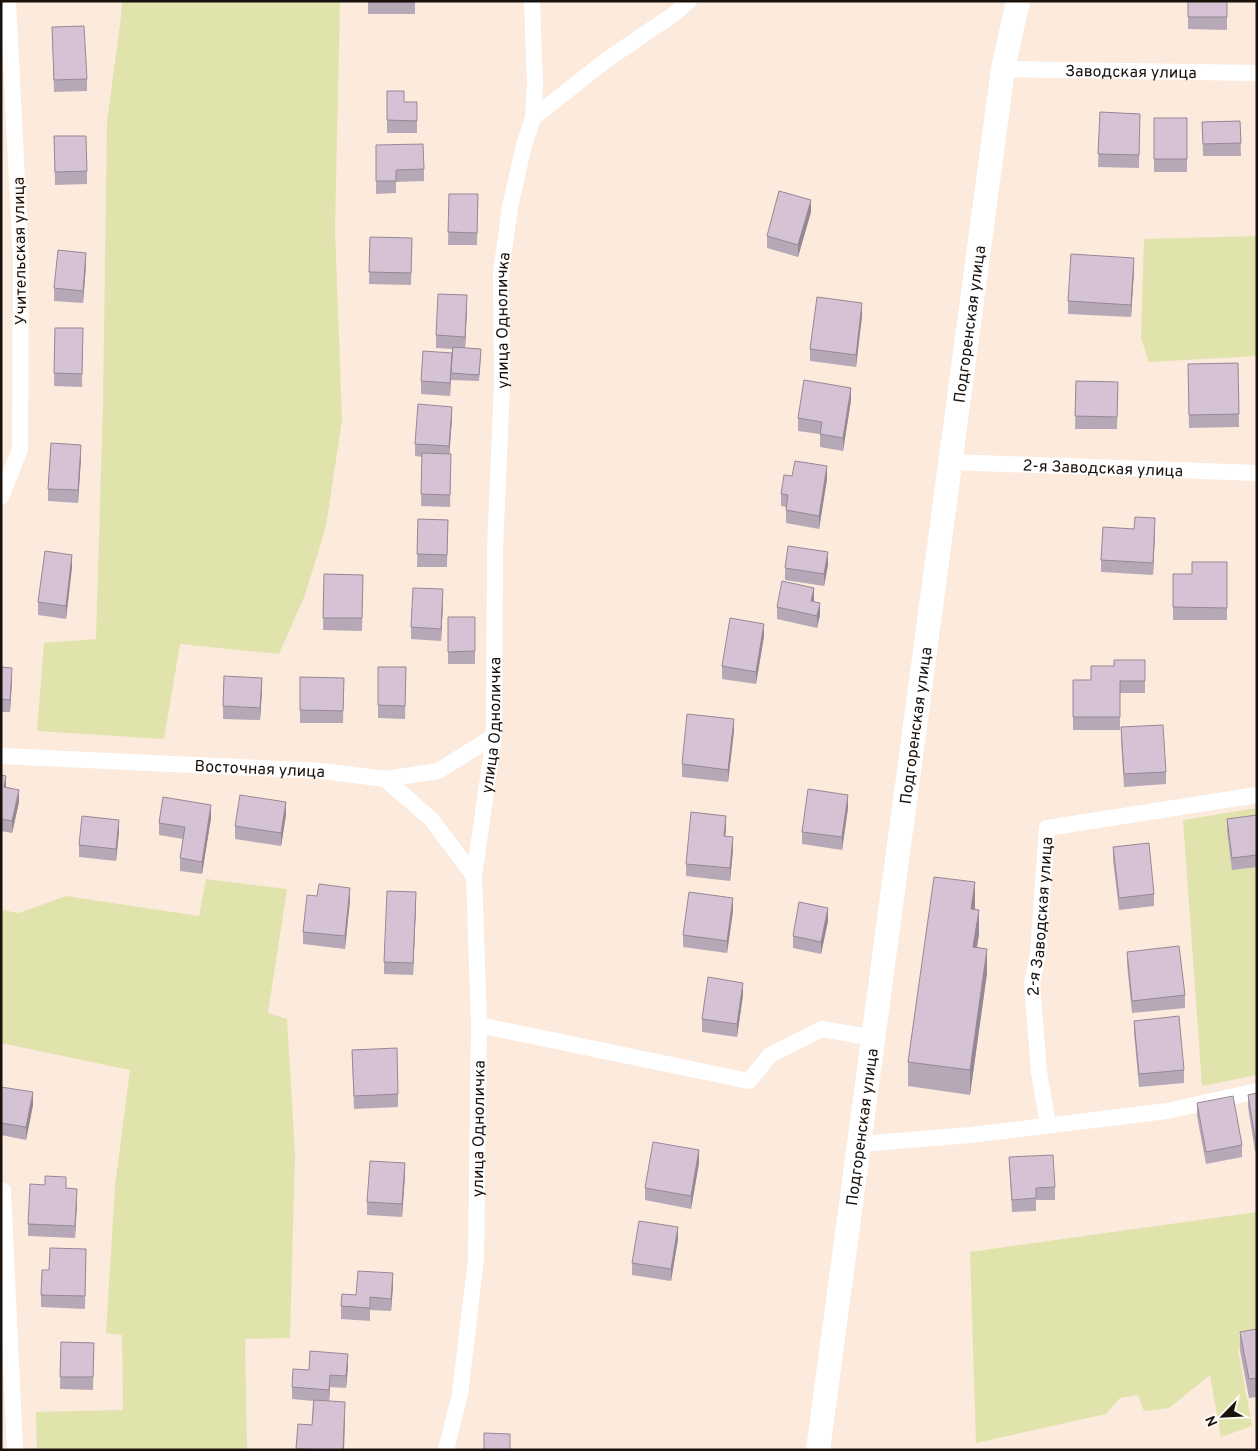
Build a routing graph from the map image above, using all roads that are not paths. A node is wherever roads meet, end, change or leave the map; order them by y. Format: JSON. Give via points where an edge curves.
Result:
{"nodes":[{"id":1,"x":8,"y":1,"type":"edge"},
{"id":2,"x":532,"y":1,"type":"edge"},
{"id":3,"x":689,"y":1,"type":"edge"},
{"id":4,"x":1018,"y":1,"type":"edge"},
{"id":5,"x":1003,"y":69,"type":"junction"},
{"id":6,"x":1257,"y":73,"type":"edge"},
{"id":7,"x":533,"y":118,"type":"junction"},
{"id":8,"x":951,"y":462,"type":"junction"},
{"id":9,"x":1257,"y":473,"type":"edge"},
{"id":10,"x":1,"y":497,"type":"edge"},
{"id":11,"x":494,"y":736,"type":"junction"},
{"id":12,"x":1,"y":756,"type":"edge"},
{"id":13,"x":385,"y":779,"type":"junction"},
{"id":14,"x":1257,"y":796,"type":"edge"},
{"id":15,"x":474,"y":876,"type":"junction"},
{"id":16,"x":479,"y":1026,"type":"junction"},
{"id":17,"x":874,"y":1038,"type":"junction"},
{"id":18,"x":1257,"y":1091,"type":"edge"},
{"id":19,"x":1048,"y":1126,"type":"junction"},
{"id":20,"x":860,"y":1144,"type":"junction"},
{"id":21,"x":1,"y":1190,"type":"edge"},
{"id":22,"x":6,"y":1358,"type":"edge"},
{"id":23,"x":15,"y":1450,"type":"edge"},
{"id":24,"x":446,"y":1450,"type":"edge"},
{"id":25,"x":818,"y":1450,"type":"edge"}],
"edges":[{"from":1,"to":10,"type":"street","name":"Учительская улица","via":[[21,261],[20,450]]},
{"from":2,"to":7,"type":"street","name":"улица Одноличка"},
{"from":3,"to":7,"type":"street"},
{"from":4,"to":5,"type":"street","name":"Подгоренская улица"},
{"from":5,"to":6,"type":"street","name":"Заводская улица"},
{"from":5,"to":8,"type":"street","name":"Подгоренская улица"},
{"from":7,"to":11,"type":"street","name":"улица Одноличка","via":[[510,207],[502,273]]},
{"from":8,"to":9,"type":"street","name":"2-я Заводская улица"},
{"from":8,"to":17,"type":"street","name":"Подгоренская улица"},
{"from":11,"to":13,"type":"street","name":"Восточная улица","via":[[438,771]]},
{"from":11,"to":15,"type":"street","name":"улица Одноличка"},
{"from":12,"to":13,"type":"street","name":"Восточная улица","via":[[323,771]]},
{"from":13,"to":15,"type":"street","via":[[431,820]]},
{"from":14,"to":19,"type":"street","name":"2-я Заводская улица","via":[[1047,828],[1038,954],[1032,983],[1039,1072]]},
{"from":15,"to":16,"type":"street","name":"улица Одноличка"},
{"from":16,"to":17,"type":"street","via":[[749,1081],[770,1055],[822,1029]]},
{"from":16,"to":24,"type":"street","name":"улица Одноличка","via":[[476,1259],[460,1394]]},
{"from":17,"to":20,"type":"street","name":"Подгоренская улица"},
{"from":18,"to":19,"type":"street","via":[[1168,1111]]},
{"from":19,"to":20,"type":"street"},
{"from":20,"to":25,"type":"street","name":"Подгоренская улица"},
{"from":21,"to":22,"type":"street"},
{"from":22,"to":23,"type":"street"}]}
